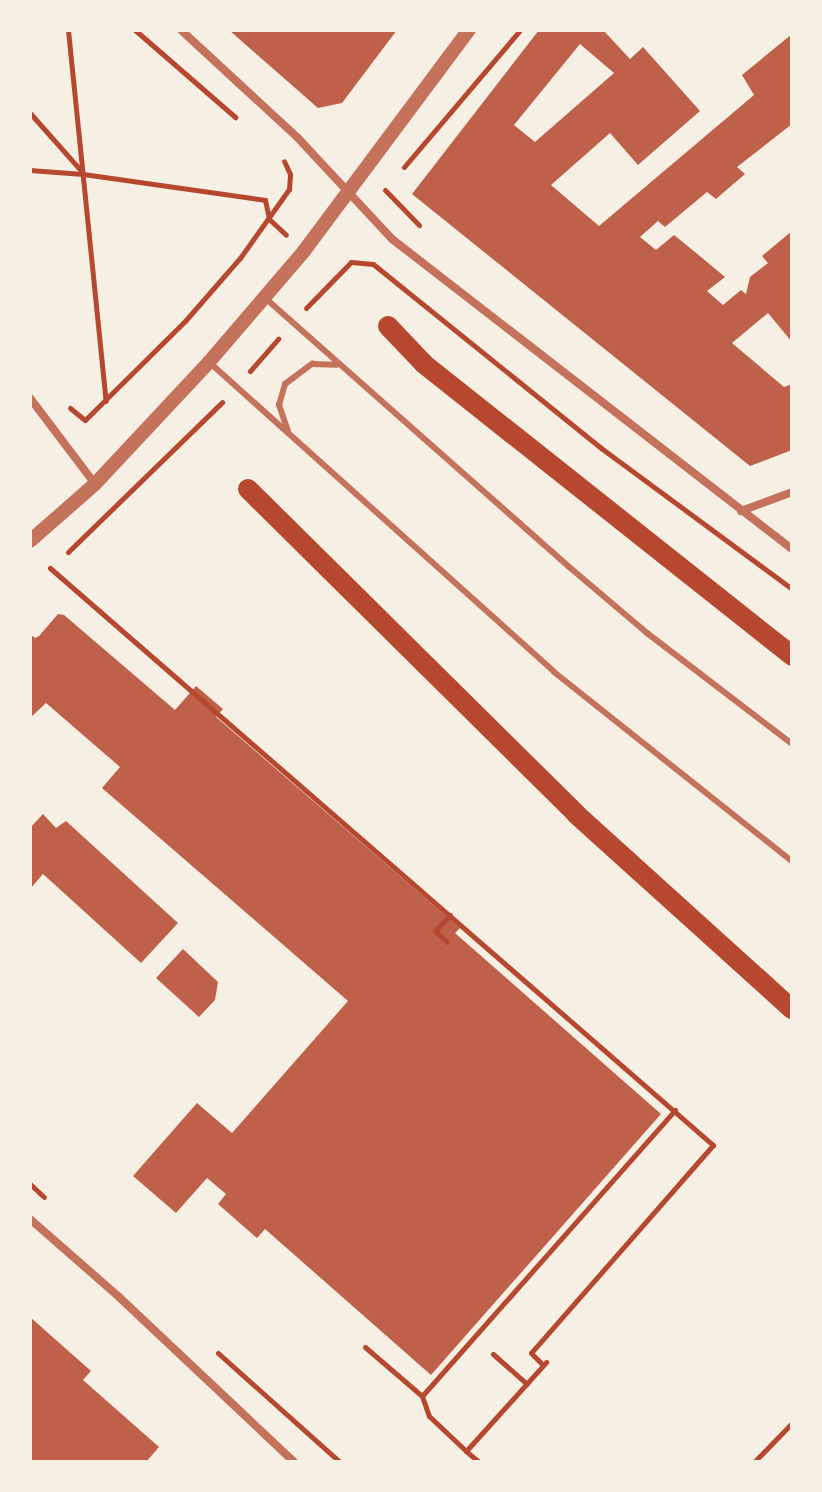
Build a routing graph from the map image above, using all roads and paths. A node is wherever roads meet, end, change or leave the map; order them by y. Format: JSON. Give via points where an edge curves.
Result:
{"nodes":[{"id":1,"x":68,"y":30,"type":"edge"},
{"id":2,"x":135,"y":30,"type":"edge"},
{"id":3,"x":181,"y":30,"type":"edge"},
{"id":4,"x":469,"y":30,"type":"edge"},
{"id":5,"x":520,"y":30,"type":"edge"},
{"id":6,"x":30,"y":113,"type":"edge"},
{"id":7,"x":245,"y":125,"type":"dead end"},
{"id":8,"x":276,"y":152,"type":"dead end"},
{"id":9,"x":30,"y":170,"type":"edge"},
{"id":10,"x":83,"y":174,"type":"junction"},
{"id":11,"x":348,"y":193,"type":"junction"},
{"id":12,"x":269,"y":219,"type":"junction"},
{"id":13,"x":423,"y":230,"type":"dead end"},
{"id":14,"x":333,"y":278,"type":"dead end"},
{"id":15,"x":263,"y":297,"type":"junction"},
{"id":16,"x":388,"y":326,"type":"dead end"},
{"id":17,"x":209,"y":362,"type":"junction"},
{"id":18,"x":346,"y":371,"type":"junction"},
{"id":19,"x":30,"y":398,"type":"edge"},
{"id":20,"x":59,"y":400,"type":"dead end"},
{"id":21,"x":106,"y":401,"type":"junction"},
{"id":22,"x":223,"y":402,"type":"dead end"},
{"id":23,"x":293,"y":438,"type":"junction"},
{"id":24,"x":95,"y":484,"type":"junction"},
{"id":25,"x":248,"y":489,"type":"dead end"},
{"id":26,"x":792,"y":492,"type":"edge"},
{"id":27,"x":741,"y":511,"type":"junction"},
{"id":28,"x":30,"y":541,"type":"edge"},
{"id":29,"x":792,"y":549,"type":"edge"},
{"id":30,"x":68,"y":552,"type":"dead end"},
{"id":31,"x":50,"y":568,"type":"dead end"},
{"id":32,"x":792,"y":589,"type":"edge"},
{"id":33,"x":792,"y":656,"type":"edge"},
{"id":34,"x":792,"y":744,"type":"edge"},
{"id":35,"x":792,"y":861,"type":"edge"},
{"id":36,"x":450,"y":915,"type":"junction"},
{"id":37,"x":447,"y":942,"type":"dead end"},
{"id":38,"x":792,"y":1009,"type":"edge"},
{"id":39,"x":675,"y":1110,"type":"junction"},
{"id":40,"x":30,"y":1219,"type":"edge"},
{"id":41,"x":365,"y":1347,"type":"dead end"},
{"id":42,"x":493,"y":1354,"type":"dead end"},
{"id":43,"x":527,"y":1384,"type":"junction"},
{"id":44,"x":422,"y":1396,"type":"junction"},
{"id":45,"x":792,"y":1423,"type":"edge"},
{"id":46,"x":466,"y":1451,"type":"junction"},
{"id":47,"x":294,"y":1462,"type":"edge"},
{"id":48,"x":479,"y":1462,"type":"edge"},
{"id":49,"x":754,"y":1462,"type":"edge"}],
"edges":[{"from":1,"to":10,"type":"path"},
{"from":2,"to":7,"type":"path"},
{"from":3,"to":11,"type":"street","via":[[297,137]]},
{"from":4,"to":11,"type":"street"},
{"from":5,"to":13,"type":"path","via":[[384,191]]},
{"from":6,"to":10,"type":"path"},
{"from":8,"to":12,"type":"path","via":[[290,174],[289,189]]},
{"from":9,"to":10,"type":"path"},
{"from":10,"to":12,"type":"path","via":[[265,200]]},
{"from":10,"to":21,"type":"path"},
{"from":11,"to":15,"type":"street"},
{"from":11,"to":27,"type":"street","via":[[407,251]]},
{"from":12,"to":21,"type":"path","via":[[185,321]]},
{"from":14,"to":32,"type":"path","via":[[351,262],[373,264],[601,448]]},
{"from":15,"to":17,"type":"street"},
{"from":15,"to":18,"type":"lane"},
{"from":16,"to":33,"type":"main road","via":[[436,374]]},
{"from":17,"to":23,"type":"lane"},
{"from":17,"to":24,"type":"street"},
{"from":18,"to":23,"type":"lane","via":[[334,364],[312,364],[285,384],[280,414]]},
{"from":18,"to":34,"type":"lane","via":[[647,633]]},
{"from":19,"to":24,"type":"street"},
{"from":20,"to":21,"type":"path","via":[[85,420]]},
{"from":22,"to":30,"type":"path"},
{"from":23,"to":35,"type":"lane","via":[[554,672]]},
{"from":24,"to":28,"type":"street"},
{"from":25,"to":38,"type":"main road","via":[[576,814]]},
{"from":26,"to":27,"type":"street"},
{"from":27,"to":29,"type":"street"},
{"from":31,"to":36,"type":"path"},
{"from":36,"to":37,"type":"path","via":[[435,931]]},
{"from":36,"to":39,"type":"path"},
{"from":39,"to":43,"type":"path","via":[[713,1145],[531,1353],[545,1364]]},
{"from":39,"to":44,"type":"path"},
{"from":40,"to":47,"type":"street"},
{"from":41,"to":44,"type":"path"},
{"from":42,"to":43,"type":"path"},
{"from":43,"to":46,"type":"path"},
{"from":44,"to":46,"type":"path","via":[[429,1416]]},
{"from":45,"to":49,"type":"path"},
{"from":46,"to":48,"type":"path"}]}
